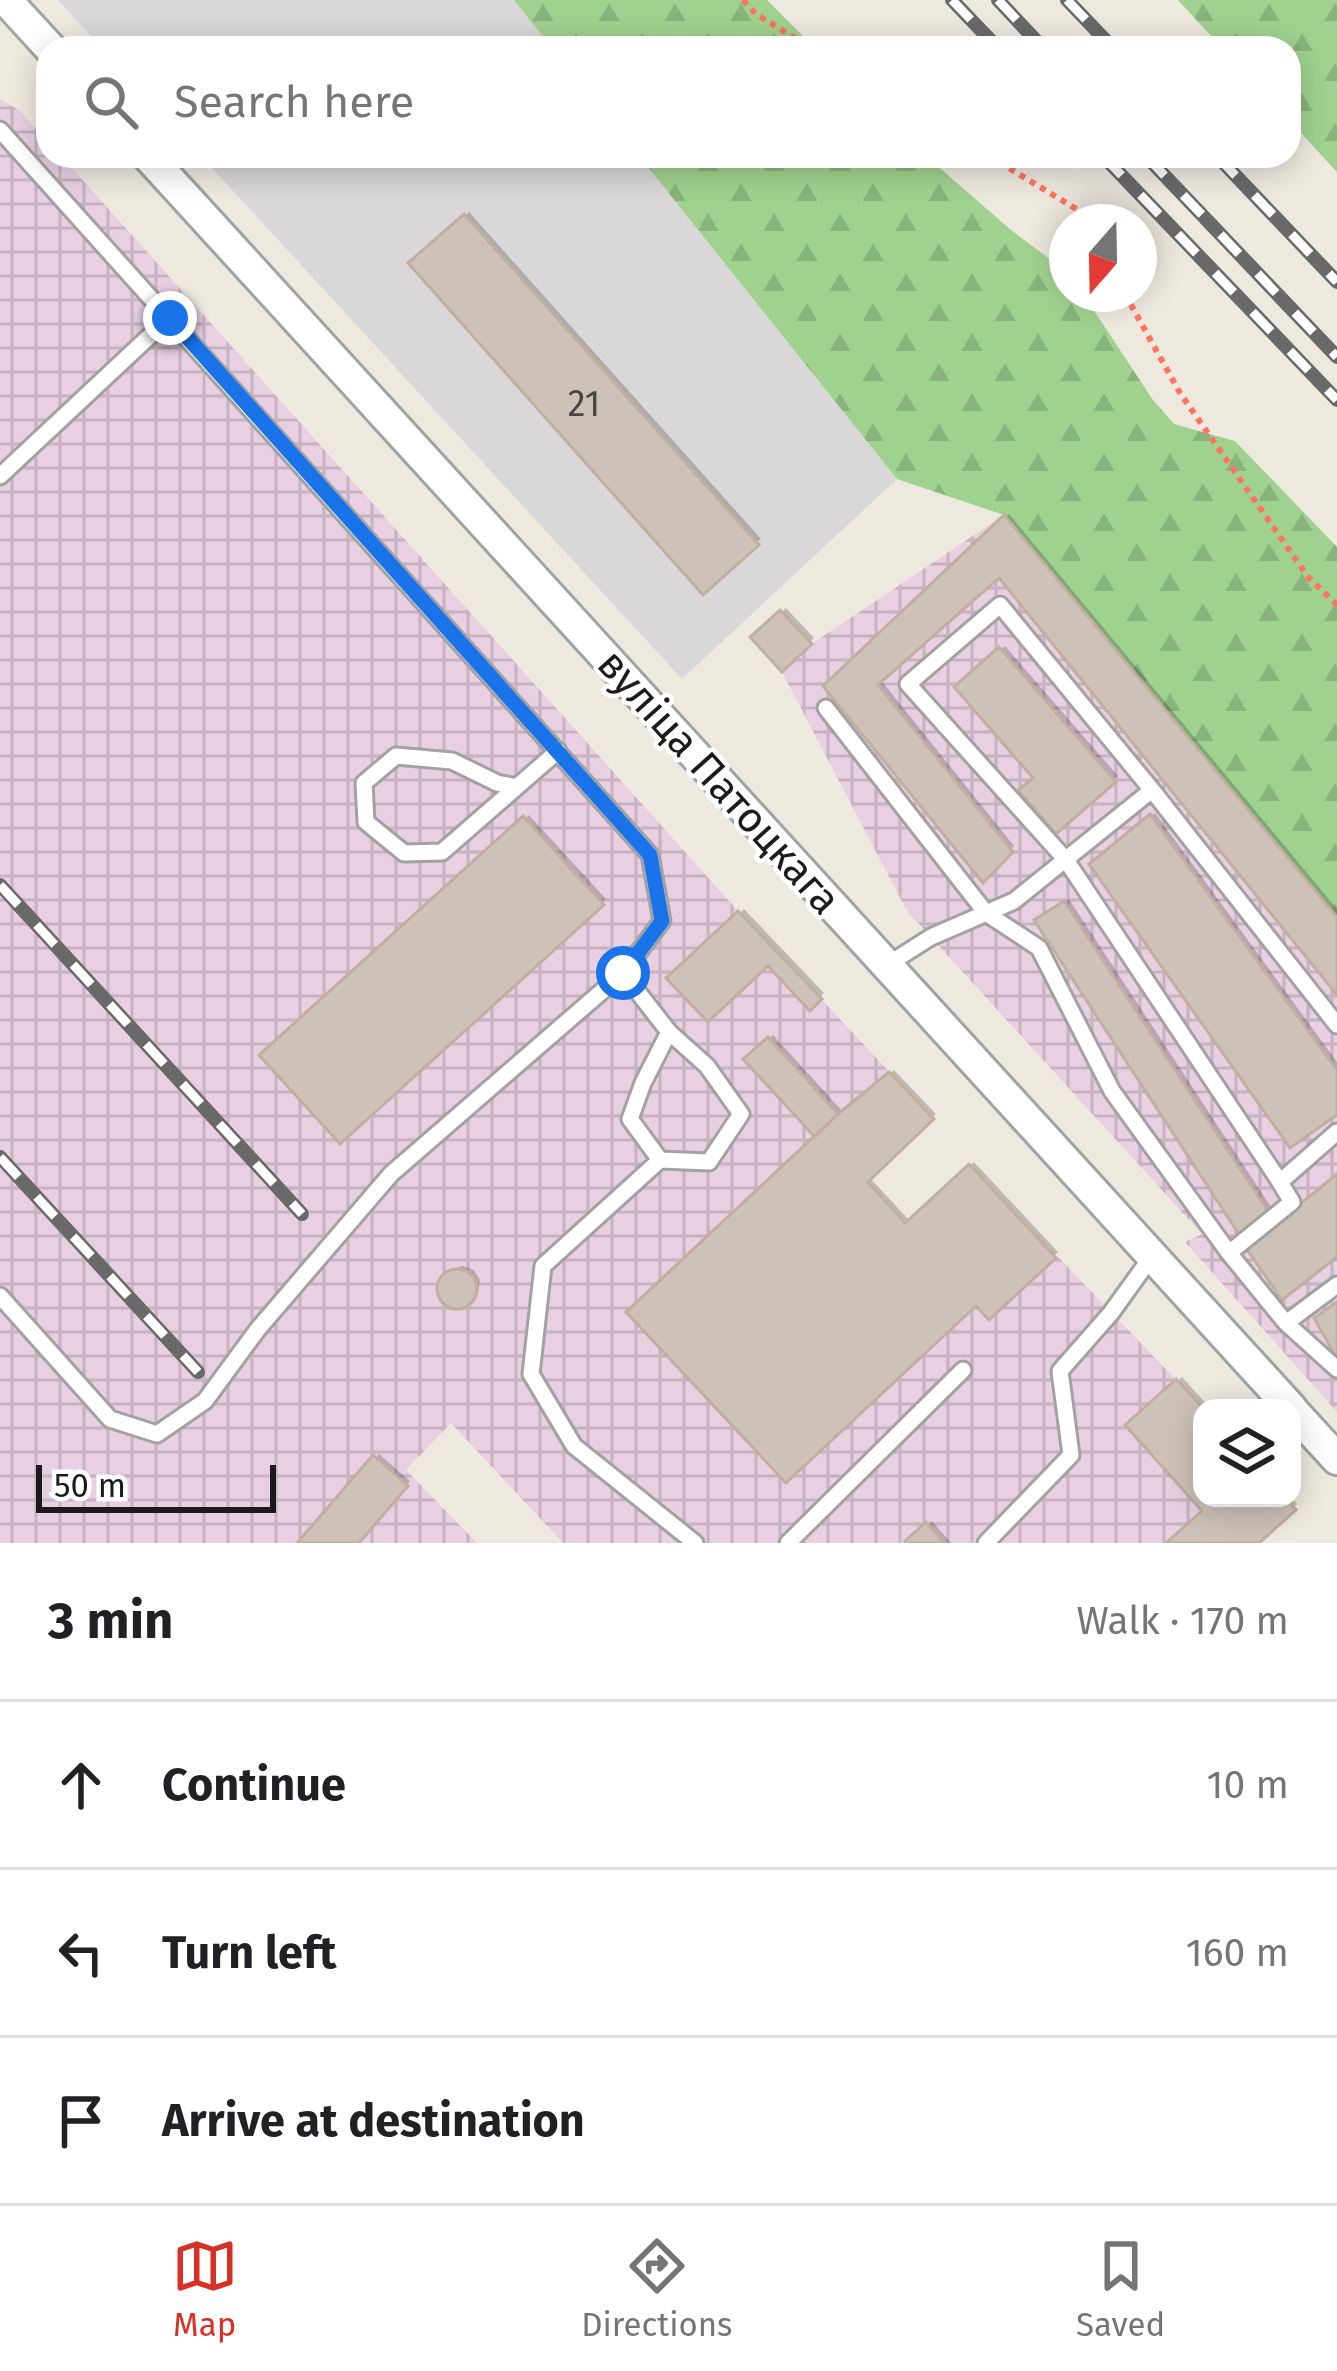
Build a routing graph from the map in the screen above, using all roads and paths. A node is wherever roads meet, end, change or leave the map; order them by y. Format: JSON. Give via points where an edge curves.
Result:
{"nodes":[{"id":1,"x":6,"y":0,"type":"edge"},
{"id":2,"x":743,"y":0,"type":"edge"},
{"id":3,"x":39,"y":36,"type":"edge"},
{"id":4,"x":792,"y":36,"type":"edge"},
{"id":5,"x":4,"y":142,"type":"edge"},
{"id":6,"x":159,"y":168,"type":"edge"},
{"id":7,"x":1008,"y":168,"type":"edge"},
{"id":8,"x":1068,"y":204,"type":"edge"},
{"id":9,"x":1135,"y":312,"type":"edge"},
{"id":10,"x":170,"y":318,"type":"junction"},
{"id":11,"x":0,"y":476,"type":"edge"},
{"id":12,"x":1337,"y":605,"type":"edge"},
{"id":13,"x":826,"y":708,"type":"dead end"},
{"id":14,"x":558,"y":751,"type":"junction"},
{"id":15,"x":517,"y":787,"type":"junction"},
{"id":16,"x":1152,"y":790,"type":"junction"},
{"id":17,"x":1066,"y":860,"type":"junction"},
{"id":18,"x":986,"y":913,"type":"junction"},
{"id":19,"x":886,"y":965,"type":"junction"},
{"id":20,"x":623,"y":973,"type":"junction"},
{"id":21,"x":1337,"y":1024,"type":"edge"},
{"id":22,"x":669,"y":1032,"type":"junction"},
{"id":23,"x":1337,"y":1132,"type":"edge"},
{"id":24,"x":660,"y":1160,"type":"junction"},
{"id":25,"x":1276,"y":1176,"type":"junction"},
{"id":26,"x":1228,"y":1252,"type":"junction"},
{"id":27,"x":1152,"y":1256,"type":"junction"},
{"id":28,"x":1337,"y":1285,"type":"edge"},
{"id":29,"x":0,"y":1295,"type":"edge"},
{"id":30,"x":1286,"y":1323,"type":"junction"},
{"id":31,"x":1337,"y":1369,"type":"edge"},
{"id":32,"x":963,"y":1370,"type":"dead end"},
{"id":33,"x":1282,"y":1399,"type":"edge"},
{"id":34,"x":1301,"y":1420,"type":"edge"},
{"id":35,"x":1337,"y":1459,"type":"edge"},
{"id":36,"x":695,"y":1543,"type":"edge"},
{"id":37,"x":788,"y":1543,"type":"edge"},
{"id":38,"x":986,"y":1543,"type":"edge"}],
"edges":[{"from":1,"to":3,"type":"street"},
{"from":2,"to":4,"type":"path"},
{"from":5,"to":10,"type":"lane"},
{"from":6,"to":19,"type":"street","name":"вуліца Патоцкага"},
{"from":7,"to":8,"type":"path"},
{"from":9,"to":12,"type":"path","via":[[1180,393]]},
{"from":10,"to":11,"type":"lane"},
{"from":10,"to":14,"type":"lane"},
{"from":13,"to":18,"type":"lane"},
{"from":14,"to":15,"type":"lane"},
{"from":14,"to":20,"type":"lane","via":[[650,855],[662,921]]},
{"from":15,"to":15,"type":"lane","via":[[442,852],[404,853],[366,822],[364,783],[396,756],[452,761]]},
{"from":16,"to":17,"type":"lane"},
{"from":16,"to":17,"type":"lane","via":[[1000,604],[908,684]]},
{"from":16,"to":21,"type":"lane"},
{"from":17,"to":18,"type":"lane"},
{"from":17,"to":25,"type":"lane"},
{"from":18,"to":19,"type":"lane"},
{"from":18,"to":26,"type":"lane","via":[[1040,948],[1112,1091]]},
{"from":19,"to":27,"type":"street","name":"вуліца Патоцкага"},
{"from":20,"to":22,"type":"lane"},
{"from":20,"to":29,"type":"lane","via":[[392,1174],[205,1401],[157,1434],[110,1419]]},
{"from":22,"to":24,"type":"lane","via":[[630,1119]]},
{"from":22,"to":24,"type":"lane","via":[[707,1066],[741,1114],[709,1162]]},
{"from":23,"to":25,"type":"lane","via":[[1280,1182]]},
{"from":24,"to":36,"type":"lane","via":[[543,1266],[531,1374],[574,1446]]},
{"from":25,"to":26,"type":"lane","via":[[1292,1202]]},
{"from":26,"to":30,"type":"lane"},
{"from":27,"to":33,"type":"street","name":"вуліца Патоцкага"},
{"from":27,"to":38,"type":"lane","via":[[1060,1371],[1071,1455]]},
{"from":28,"to":30,"type":"lane"},
{"from":30,"to":31,"type":"lane"},
{"from":32,"to":37,"type":"lane"},
{"from":34,"to":35,"type":"street","name":"вуліца Патоцкага"}]}
